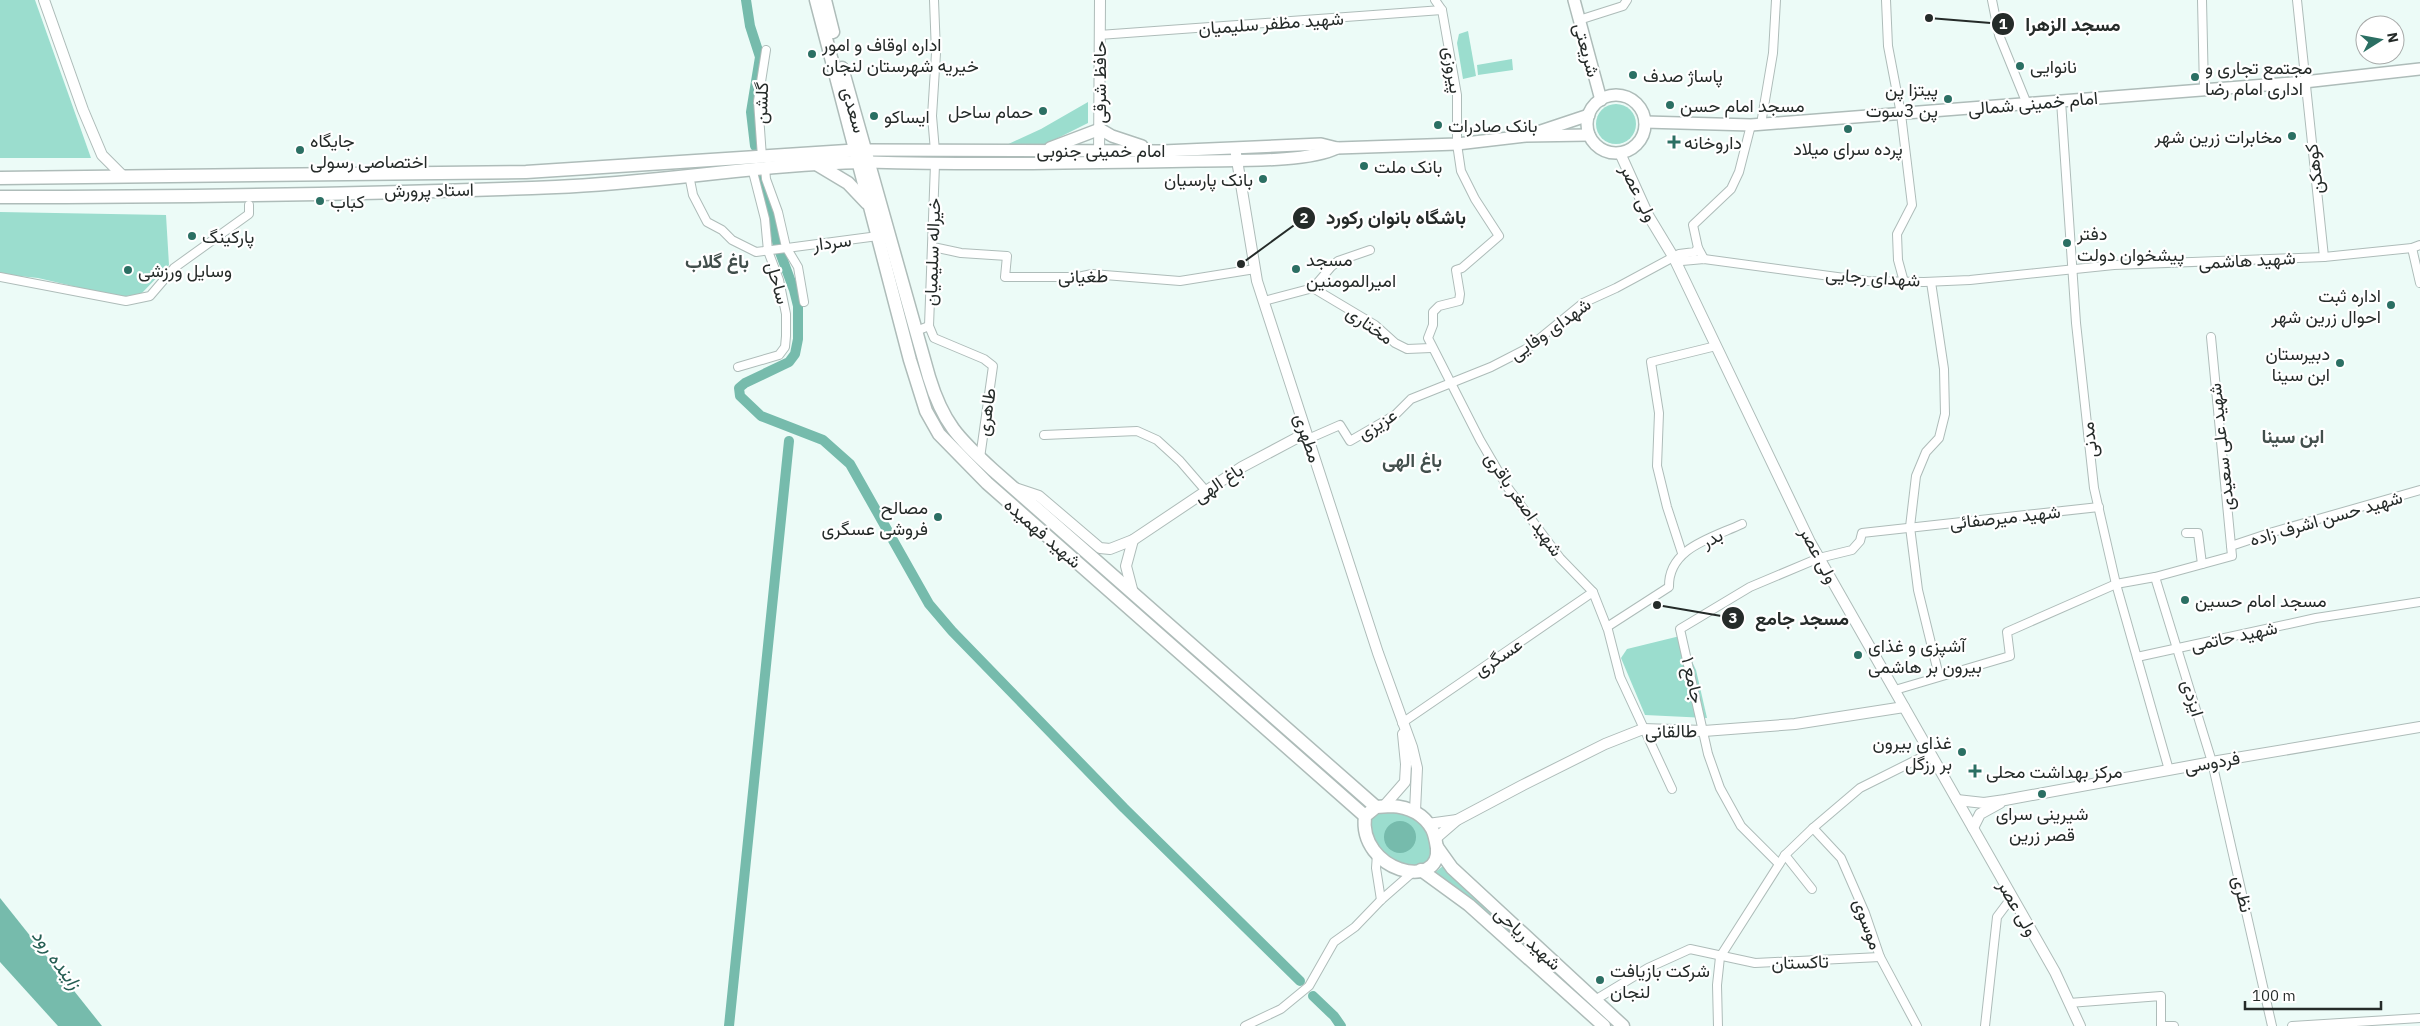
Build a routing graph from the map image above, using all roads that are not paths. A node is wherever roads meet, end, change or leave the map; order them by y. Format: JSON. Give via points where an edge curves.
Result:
{"nodes":[{"id":1,"x":44,"y":0,"type":"edge"},
{"id":2,"x":816,"y":0,"type":"edge"},
{"id":3,"x":826,"y":0,"type":"edge"},
{"id":4,"x":934,"y":0,"type":"edge"},
{"id":5,"x":1100,"y":0,"type":"edge"},
{"id":6,"x":1435,"y":0,"type":"edge"},
{"id":7,"x":1574,"y":0,"type":"edge"},
{"id":8,"x":1627,"y":0,"type":"edge"},
{"id":9,"x":1776,"y":0,"type":"edge"},
{"id":10,"x":1886,"y":0,"type":"edge"},
{"id":11,"x":1992,"y":0,"type":"edge"},
{"id":12,"x":2202,"y":0,"type":"edge"},
{"id":13,"x":2297,"y":0,"type":"edge"},
{"id":14,"x":1442,"y":10,"type":"junction"},
{"id":15,"x":1579,"y":20,"type":"junction"},
{"id":16,"x":1099,"y":34,"type":"junction"},
{"id":17,"x":766,"y":50,"type":"dead end"},
{"id":18,"x":2420,"y":69,"type":"edge"},
{"id":19,"x":2304,"y":82,"type":"junction"},
{"id":20,"x":2204,"y":90,"type":"junction"},
{"id":21,"x":1601,"y":100,"type":"junction"},
{"id":22,"x":2061,"y":101,"type":"junction"},
{"id":23,"x":2027,"y":104,"type":"junction"},
{"id":24,"x":1901,"y":114,"type":"junction"},
{"id":25,"x":1589,"y":115,"type":"junction"},
{"id":26,"x":1645,"y":122,"type":"junction"},
{"id":27,"x":1756,"y":125,"type":"junction"},
{"id":28,"x":1100,"y":129,"type":"junction"},
{"id":29,"x":1589,"y":135,"type":"junction"},
{"id":30,"x":1526,"y":136,"type":"junction"},
{"id":31,"x":1457,"y":144,"type":"junction"},
{"id":32,"x":1235,"y":148,"type":"junction"},
{"id":33,"x":1337,"y":148,"type":"junction"},
{"id":34,"x":1099,"y":150,"type":"junction"},
{"id":35,"x":1163,"y":150,"type":"junction"},
{"id":36,"x":935,"y":151,"type":"junction"},
{"id":37,"x":1041,"y":151,"type":"junction"},
{"id":38,"x":1620,"y":153,"type":"junction"},
{"id":39,"x":861,"y":156,"type":"junction"},
{"id":40,"x":1237,"y":160,"type":"junction"},
{"id":41,"x":1099,"y":163,"type":"junction"},
{"id":42,"x":759,"y":164,"type":"junction"},
{"id":43,"x":935,"y":164,"type":"junction"},
{"id":44,"x":818,"y":165,"type":"junction"},
{"id":45,"x":557,"y":170,"type":"junction"},
{"id":46,"x":689,"y":175,"type":"junction"},
{"id":47,"x":124,"y":177,"type":"junction"},
{"id":48,"x":0,"y":178,"type":"edge"},
{"id":49,"x":13,"y":178,"type":"junction"},
{"id":50,"x":558,"y":187,"type":"junction"},
{"id":51,"x":262,"y":194,"type":"junction"},
{"id":52,"x":234,"y":195,"type":"junction"},
{"id":53,"x":0,"y":197,"type":"edge"},
{"id":54,"x":13,"y":197,"type":"junction"},
{"id":55,"x":249,"y":204,"type":"junction"},
{"id":56,"x":869,"y":204,"type":"junction"},
{"id":57,"x":878,"y":236,"type":"junction"},
{"id":58,"x":2416,"y":246,"type":"edge"},
{"id":59,"x":786,"y":247,"type":"junction"},
{"id":60,"x":934,"y":247,"type":"junction"},
{"id":61,"x":1698,"y":248,"type":"junction"},
{"id":62,"x":1370,"y":250,"type":"dead end"},
{"id":63,"x":768,"y":251,"type":"junction"},
{"id":64,"x":2324,"y":257,"type":"junction"},
{"id":65,"x":1674,"y":258,"type":"junction"},
{"id":66,"x":1704,"y":259,"type":"junction"},
{"id":67,"x":1255,"y":269,"type":"junction"},
{"id":68,"x":2074,"y":270,"type":"junction"},
{"id":69,"x":0,"y":277,"type":"edge"},
{"id":70,"x":1904,"y":282,"type":"junction"},
{"id":71,"x":1931,"y":282,"type":"junction"},
{"id":72,"x":2420,"y":283,"type":"edge"},
{"id":73,"x":1313,"y":288,"type":"junction"},
{"id":74,"x":1264,"y":301,"type":"junction"},
{"id":75,"x":804,"y":302,"type":"dead end"},
{"id":76,"x":930,"y":326,"type":"junction"},
{"id":77,"x":916,"y":331,"type":"junction"},
{"id":78,"x":2210,"y":338,"type":"dead end"},
{"id":79,"x":1716,"y":346,"type":"junction"},
{"id":80,"x":1431,"y":348,"type":"junction"},
{"id":81,"x":738,"y":367,"type":"dead end"},
{"id":82,"x":1451,"y":383,"type":"junction"},
{"id":83,"x":1044,"y":435,"type":"dead end"},
{"id":84,"x":1307,"y":436,"type":"junction"},
{"id":85,"x":980,"y":458,"type":"junction"},
{"id":86,"x":1011,"y":486,"type":"junction"},
{"id":87,"x":2420,"y":490,"type":"edge"},
{"id":88,"x":1206,"y":491,"type":"junction"},
{"id":89,"x":2100,"y":508,"type":"junction"},
{"id":90,"x":1742,"y":524,"type":"dead end"},
{"id":91,"x":1910,"y":527,"type":"junction"},
{"id":92,"x":2186,"y":533,"type":"dead end"},
{"id":93,"x":1133,"y":540,"type":"junction"},
{"id":94,"x":2232,"y":546,"type":"junction"},
{"id":95,"x":1682,"y":553,"type":"junction"},
{"id":96,"x":1819,"y":558,"type":"junction"},
{"id":97,"x":2202,"y":564,"type":"junction"},
{"id":98,"x":2155,"y":577,"type":"junction"},
{"id":99,"x":2116,"y":584,"type":"junction"},
{"id":100,"x":1593,"y":592,"type":"junction"},
{"id":101,"x":1133,"y":593,"type":"junction"},
{"id":102,"x":2420,"y":602,"type":"edge"},
{"id":103,"x":1607,"y":627,"type":"junction"},
{"id":104,"x":2178,"y":648,"type":"junction"},
{"id":105,"x":2138,"y":657,"type":"junction"},
{"id":106,"x":1939,"y":676,"type":"junction"},
{"id":107,"x":1895,"y":690,"type":"junction"},
{"id":108,"x":1904,"y":707,"type":"junction"},
{"id":109,"x":1402,"y":723,"type":"junction"},
{"id":110,"x":2420,"y":727,"type":"edge"},
{"id":111,"x":1643,"y":730,"type":"junction"},
{"id":112,"x":1704,"y":731,"type":"junction"},
{"id":113,"x":1930,"y":753,"type":"junction"},
{"id":114,"x":2212,"y":762,"type":"junction"},
{"id":115,"x":2169,"y":770,"type":"junction"},
{"id":116,"x":1672,"y":789,"type":"dead end"},
{"id":117,"x":1957,"y":800,"type":"junction"},
{"id":118,"x":2005,"y":800,"type":"junction"},
{"id":119,"x":1380,"y":806,"type":"junction"},
{"id":120,"x":1415,"y":811,"type":"junction"},
{"id":121,"x":1365,"y":816,"type":"junction"},
{"id":122,"x":1457,"y":820,"type":"junction"},
{"id":123,"x":1428,"y":824,"type":"junction"},
{"id":124,"x":1813,"y":828,"type":"junction"},
{"id":125,"x":1973,"y":828,"type":"junction"},
{"id":126,"x":1436,"y":843,"type":"junction"},
{"id":127,"x":1377,"y":854,"type":"junction"},
{"id":128,"x":1785,"y":855,"type":"junction"},
{"id":129,"x":1779,"y":864,"type":"junction"},
{"id":130,"x":1417,"y":871,"type":"junction"},
{"id":131,"x":1812,"y":889,"type":"dead end"},
{"id":132,"x":2012,"y":897,"type":"junction"},
{"id":133,"x":1381,"y":900,"type":"junction"},
{"id":134,"x":1720,"y":957,"type":"junction"},
{"id":135,"x":1880,"y":957,"type":"junction"},
{"id":136,"x":1595,"y":1000,"type":"junction"},
{"id":137,"x":2069,"y":1003,"type":"junction"},
{"id":138,"x":2420,"y":1018,"type":"edge"},
{"id":139,"x":1245,"y":1026,"type":"edge"},
{"id":140,"x":1604,"y":1026,"type":"edge"},
{"id":141,"x":1623,"y":1026,"type":"edge"},
{"id":142,"x":1718,"y":1026,"type":"edge"},
{"id":143,"x":1917,"y":1026,"type":"edge"},
{"id":144,"x":1985,"y":1026,"type":"edge"},
{"id":145,"x":2080,"y":1026,"type":"edge"},
{"id":146,"x":2161,"y":1026,"type":"edge"},
{"id":147,"x":2174,"y":1026,"type":"edge"},
{"id":148,"x":2272,"y":1026,"type":"edge"},
{"id":149,"x":2292,"y":1026,"type":"edge"}],
"edges":[{"from":1,"to":47,"type":"street","via":[[102,155]]},
{"from":2,"to":39,"type":"main road","name":"سعدی"},
{"from":3,"to":39,"type":"main road","name":"سعدی"},
{"from":4,"to":36,"type":"street","via":[[936,53],[932,116]]},
{"from":5,"to":16,"type":"street","name":"حافظ شرقی"},
{"from":6,"to":14,"type":"street","name":"پیروزی"},
{"from":7,"to":15,"type":"main road","name":"شریعتی"},
{"from":8,"to":15,"type":"street","via":[[1622,6]]},
{"from":9,"to":27,"type":"street","via":[[1773,52]]},
{"from":10,"to":24,"type":"street","via":[[1888,46]]},
{"from":11,"to":23,"type":"street","via":[[1999,35]]},
{"from":12,"to":20,"type":"street"},
{"from":13,"to":19,"type":"street","name":"کوهکن"},
{"from":14,"to":16,"type":"street","name":"شهید مظفر سلیمیان"},
{"from":14,"to":31,"type":"street","name":"پیروزی","via":[[1458,95]]},
{"from":15,"to":21,"type":"main road","name":"شریعتی"},
{"from":16,"to":28,"type":"street","name":"حافظ شرقی"},
{"from":17,"to":42,"type":"street","name":"گلشن","via":[[758,101]]},
{"from":18,"to":19,"type":"main road","name":"امام خمینی شمالی"},
{"from":19,"to":20,"type":"main road","name":"امام خمینی شمالی"},
{"from":19,"to":64,"type":"street","name":"کوهکن"},
{"from":20,"to":22,"type":"main road","name":"امام خمینی شمالی"},
{"from":21,"to":25,"type":"main road"},
{"from":21,"to":26,"type":"main road","via":[[1620,95],[1629,98],[1637,104]]},
{"from":22,"to":23,"type":"main road","name":"امام خمینی شمالی"},
{"from":22,"to":68,"type":"street","name":"مدنی"},
{"from":23,"to":24,"type":"main road","name":"امام خمینی شمالی"},
{"from":24,"to":27,"type":"main road","name":"امام خمینی شمالی"},
{"from":24,"to":70,"type":"street","via":[[1912,205],[1897,234],[1898,260]]},
{"from":25,"to":29,"type":"main road"},
{"from":25,"to":30,"type":"main road"},
{"from":26,"to":27,"type":"main road","name":"امام خمینی شمالی"},
{"from":26,"to":38,"type":"main road","via":[[1641,139],[1629,151]]},
{"from":27,"to":61,"type":"street","via":[[1731,188],[1692,225]]},
{"from":28,"to":34,"type":"street","name":"حافظ شرقی"},
{"from":28,"to":35,"type":"main road","via":[[1130,144]]},
{"from":28,"to":37,"type":"main road"},
{"from":29,"to":30,"type":"main road"},
{"from":29,"to":38,"type":"main road","via":[[1601,150]]},
{"from":30,"to":31,"type":"main road","name":"امام خمینی جنوبی"},
{"from":31,"to":33,"type":"main road","name":"امام خمینی جنوبی"},
{"from":31,"to":80,"type":"street","name":"پیروزی","via":[[1461,171],[1499,236],[1456,270],[1459,301],[1439,306],[1433,312],[1428,338]]},
{"from":32,"to":33,"type":"main road","name":"امام خمینی جنوبی","via":[[1321,144]]},
{"from":32,"to":35,"type":"main road","name":"امام خمینی جنوبی"},
{"from":32,"to":40,"type":"street","name":"مطهری"},
{"from":33,"to":40,"type":"main road","name":"امام خمینی جنوبی","via":[[1322,155]]},
{"from":34,"to":35,"type":"main road","name":"امام خمینی جنوبی"},
{"from":34,"to":37,"type":"main road","name":"امام خمینی جنوبی"},
{"from":34,"to":41,"type":"street","name":"حافظ شرقی"},
{"from":36,"to":37,"type":"main road","name":"امام خمینی جنوبی"},
{"from":36,"to":39,"type":"main road","name":"امام خمینی جنوبی"},
{"from":38,"to":65,"type":"street","name":"ولی عصر","via":[[1648,215]]},
{"from":39,"to":42,"type":"main road","name":"استاد پرورش"},
{"from":39,"to":43,"type":"main road","name":"امام خمینی جنوبی"},
{"from":39,"to":44,"type":"main road","name":"استاد پرورش"},
{"from":39,"to":56,"type":"main road","name":"شهید فهمیده"},
{"from":39,"to":77,"type":"main road","name":"شهید فهمیده"},
{"from":40,"to":41,"type":"main road","name":"امام خمینی جنوبی"},
{"from":40,"to":67,"type":"street","name":"مطهری"},
{"from":41,"to":43,"type":"main road","name":"امام خمینی جنوبی"},
{"from":42,"to":44,"type":"main road","name":"استاد پرورش"},
{"from":42,"to":45,"type":"main road","name":"استاد پرورش"},
{"from":42,"to":46,"type":"main road","name":"استاد پرورش"},
{"from":42,"to":59,"type":"street","via":[[778,212]]},
{"from":42,"to":63,"type":"street","name":"ساحل"},
{"from":43,"to":60,"type":"street","name":"خیراله سلیمیان"},
{"from":44,"to":56,"type":"main road","via":[[848,183]]},
{"from":45,"to":47,"type":"main road","name":"استاد پرورش"},
{"from":45,"to":50,"type":"main road"},
{"from":46,"to":50,"type":"main road","name":"استاد پرورش"},
{"from":46,"to":63,"type":"street","name":"سردار","via":[[693,195],[707,222],[744,248]]},
{"from":47,"to":49,"type":"main road","name":"استاد پرورش"},
{"from":48,"to":49,"type":"main road","name":"استاد پرورش"},
{"from":49,"to":54,"type":"main road"},
{"from":50,"to":51,"type":"main road","name":"استاد پرورش"},
{"from":51,"to":52,"type":"main road","name":"استاد پرورش"},
{"from":51,"to":55,"type":"street"},
{"from":52,"to":54,"type":"main road","name":"استاد پرورش"},
{"from":52,"to":55,"type":"street"},
{"from":53,"to":54,"type":"main road","name":"استاد پرورش"},
{"from":55,"to":69,"type":"street","via":[[249,214],[174,268],[150,296],[126,301]]},
{"from":56,"to":57,"type":"main road","name":"شهید فهمیده"},
{"from":57,"to":59,"type":"street","name":"سردار"},
{"from":57,"to":121,"type":"main road","name":"شهید فهمیده","via":[[910,360],[926,411],[939,434],[986,483]]},
{"from":58,"to":64,"type":"street","name":"شهید هاشمی"},
{"from":58,"to":72,"type":"street"},
{"from":59,"to":63,"type":"street","name":"سردار"},
{"from":59,"to":75,"type":"street","via":[[798,267]]},
{"from":60,"to":67,"type":"street","name":"طغیانی","via":[[961,253],[1007,256],[1005,277],[1078,277],[1092,274],[1180,281]]},
{"from":60,"to":76,"type":"street","name":"خیراله سلیمیان"},
{"from":61,"to":65,"type":"street","name":"شهدای وفایی","via":[[1695,252]]},
{"from":61,"to":66,"type":"street"},
{"from":62,"to":73,"type":"street","via":[[1338,261]]},
{"from":63,"to":81,"type":"street","name":"ساحل","via":[[779,280],[786,314],[785,347],[779,355]]},
{"from":64,"to":68,"type":"street","name":"شهید هاشمی","via":[[2114,265]]},
{"from":65,"to":66,"type":"street","name":"شهدای رجایی","via":[[1682,261]]},
{"from":65,"to":79,"type":"street","name":"ولی عصر"},
{"from":65,"to":82,"type":"street","name":"شهدای وفایی","via":[[1582,303],[1528,348]]},
{"from":66,"to":70,"type":"street","name":"شهدای رجایی","via":[[1867,281]]},
{"from":67,"to":74,"type":"street","name":"مطهری"},
{"from":68,"to":71,"type":"street","name":"شهدای رجایی"},
{"from":68,"to":89,"type":"street","name":"مدنی","via":[[2080,369],[2094,488]]},
{"from":70,"to":71,"type":"street","name":"شهدای رجایی"},
{"from":71,"to":91,"type":"street","via":[[1944,369],[1945,414],[1939,438],[1926,452],[1916,476]]},
{"from":73,"to":74,"type":"street"},
{"from":73,"to":80,"type":"street","name":"مختاری","via":[[1375,325],[1407,349]]},
{"from":74,"to":84,"type":"street","name":"مطهری"},
{"from":76,"to":77,"type":"street","name":"خیراله سلیمیان"},
{"from":76,"to":85,"type":"street","name":"طاهری","via":[[934,338],[992,366]]},
{"from":77,"to":85,"type":"main road","name":"شهید فهمیده","via":[[942,414]]},
{"from":78,"to":94,"type":"street","name":"شهید علی سعیدی"},
{"from":79,"to":95,"type":"street","via":[[1651,362],[1660,428],[1657,466]]},
{"from":79,"to":96,"type":"street","name":"ولی عصر"},
{"from":80,"to":82,"type":"street","name":"شهید اصغر باقری"},
{"from":82,"to":84,"type":"street","name":"عزیزی","via":[[1411,399],[1395,415],[1350,441],[1340,425]]},
{"from":82,"to":100,"type":"street","name":"شهید اصغر باقری","via":[[1508,488],[1560,558]]},
{"from":83,"to":88,"type":"street","via":[[1137,431],[1157,440]]},
{"from":84,"to":88,"type":"street","name":"باغ الهی","via":[[1267,452]]},
{"from":84,"to":109,"type":"street","name":"مطهری"},
{"from":85,"to":86,"type":"main road","name":"شهید فهمیده"},
{"from":86,"to":93,"type":"street","name":"باغ الهی","via":[[1038,496],[1100,548],[1110,549]]},
{"from":86,"to":101,"type":"main road","name":"شهید فهمیده"},
{"from":87,"to":94,"type":"street","name":"شهید حسن اشرف زاده"},
{"from":88,"to":93,"type":"street","name":"باغ الهی"},
{"from":89,"to":91,"type":"street","name":"شهید میرصفائی"},
{"from":89,"to":99,"type":"street","name":"مدنی"},
{"from":90,"to":95,"type":"street","name":"بدر"},
{"from":91,"to":96,"type":"street","name":"شهید میرصفائی","via":[[1862,533],[1852,550]]},
{"from":91,"to":106,"type":"street","via":[[1918,590]]},
{"from":92,"to":97,"type":"street","via":[[2198,533]]},
{"from":93,"to":101,"type":"street","via":[[1126,566]]},
{"from":94,"to":97,"type":"street","name":"شهید علی سعیدی","via":[[2232,556]]},
{"from":95,"to":103,"type":"street","via":[[1668,574],[1669,587]]},
{"from":96,"to":107,"type":"street","name":"ولی عصر"},
{"from":96,"to":112,"type":"street","name":"جامع ۱","via":[[1750,587],[1680,629]]},
{"from":97,"to":98,"type":"street"},
{"from":98,"to":99,"type":"street"},
{"from":98,"to":104,"type":"street","name":"ایزدی"},
{"from":99,"to":105,"type":"street","name":"مدنی"},
{"from":99,"to":106,"type":"street","via":[[2007,632],[2010,656]]},
{"from":100,"to":103,"type":"street","name":"شهید اصغر باقری"},
{"from":100,"to":109,"type":"street","name":"عسگری"},
{"from":101,"to":119,"type":"main road","name":"شهید فهمیده"},
{"from":102,"to":104,"type":"street","name":"شهید حاتمی","via":[[2316,618]]},
{"from":103,"to":111,"type":"street","name":"شهید اصغر باقری","via":[[1620,677]]},
{"from":104,"to":105,"type":"street","name":"شهید حاتمی"},
{"from":104,"to":114,"type":"street","name":"ایزدی"},
{"from":105,"to":115,"type":"street","name":"مدنی"},
{"from":106,"to":107,"type":"street"},
{"from":107,"to":108,"type":"street","name":"ولی عصر"},
{"from":108,"to":112,"type":"street","name":"طالقانی","via":[[1795,724]]},
{"from":108,"to":113,"type":"street","name":"ولی عصر"},
{"from":109,"to":119,"type":"street","via":[[1405,782]]},
{"from":109,"to":120,"type":"street","via":[[1417,768]]},
{"from":110,"to":114,"type":"street","name":"فردوسی"},
{"from":111,"to":112,"type":"street","name":"طالقانی"},
{"from":111,"to":116,"type":"street","name":"شهید اصغر باقری"},
{"from":111,"to":122,"type":"street","name":"طالقانی","via":[[1605,744]]},
{"from":112,"to":129,"type":"street","name":"جامع ۱","via":[[1708,754],[1730,809],[1740,826]]},
{"from":113,"to":117,"type":"street","name":"ولی عصر"},
{"from":113,"to":124,"type":"street","via":[[1860,788]]},
{"from":114,"to":115,"type":"street","name":"فردوسی"},
{"from":114,"to":148,"type":"street","name":"نظری"},
{"from":115,"to":118,"type":"street","name":"فردوسی"},
{"from":117,"to":118,"type":"street","name":"فردوسی"},
{"from":117,"to":125,"type":"street","name":"ولی عصر"},
{"from":118,"to":125,"type":"street","name":"فردوسی","via":[[1980,814]]},
{"from":119,"to":120,"type":"main road","via":[[1399,806]]},
{"from":119,"to":121,"type":"main road"},
{"from":120,"to":123,"type":"main road"},
{"from":121,"to":127,"type":"main road","via":[[1364,827],[1369,843]]},
{"from":122,"to":123,"type":"street"},
{"from":122,"to":126,"type":"street"},
{"from":123,"to":126,"type":"main road"},
{"from":124,"to":128,"type":"street"},
{"from":124,"to":135,"type":"street","name":"موسوی","via":[[1841,858],[1865,912]]},
{"from":125,"to":132,"type":"street","name":"ولی عصر"},
{"from":126,"to":130,"type":"main road","via":[[1435,862]]},
{"from":126,"to":136,"type":"main road","name":"شهید ریاحی","via":[[1452,868]]},
{"from":127,"to":130,"type":"main road","via":[[1398,870]]},
{"from":127,"to":133,"type":"street"},
{"from":128,"to":129,"type":"street"},
{"from":128,"to":131,"type":"street"},
{"from":129,"to":134,"type":"street"},
{"from":130,"to":133,"type":"street"},
{"from":130,"to":140,"type":"main road","name":"شهید ریاحی","via":[[1469,905]]},
{"from":132,"to":137,"type":"street","name":"ولی عصر"},
{"from":132,"to":144,"type":"street","via":[[1997,917]]},
{"from":133,"to":139,"type":"street","via":[[1355,927],[1334,942],[1309,986],[1281,1008]]},
{"from":134,"to":135,"type":"street","name":"تاکستان","via":[[1755,964]]},
{"from":134,"to":136,"type":"street","name":"تاکستان","via":[[1690,949],[1648,968]]},
{"from":134,"to":142,"type":"street"},
{"from":135,"to":143,"type":"street","name":"موسوی"},
{"from":136,"to":141,"type":"main road","name":"شهید ریاحی"},
{"from":137,"to":145,"type":"street","name":"ولی عصر"},
{"from":137,"to":146,"type":"street","via":[[2161,996]]},
{"from":138,"to":149,"type":"street"},
{"from":146,"to":147,"type":"street"}]}
